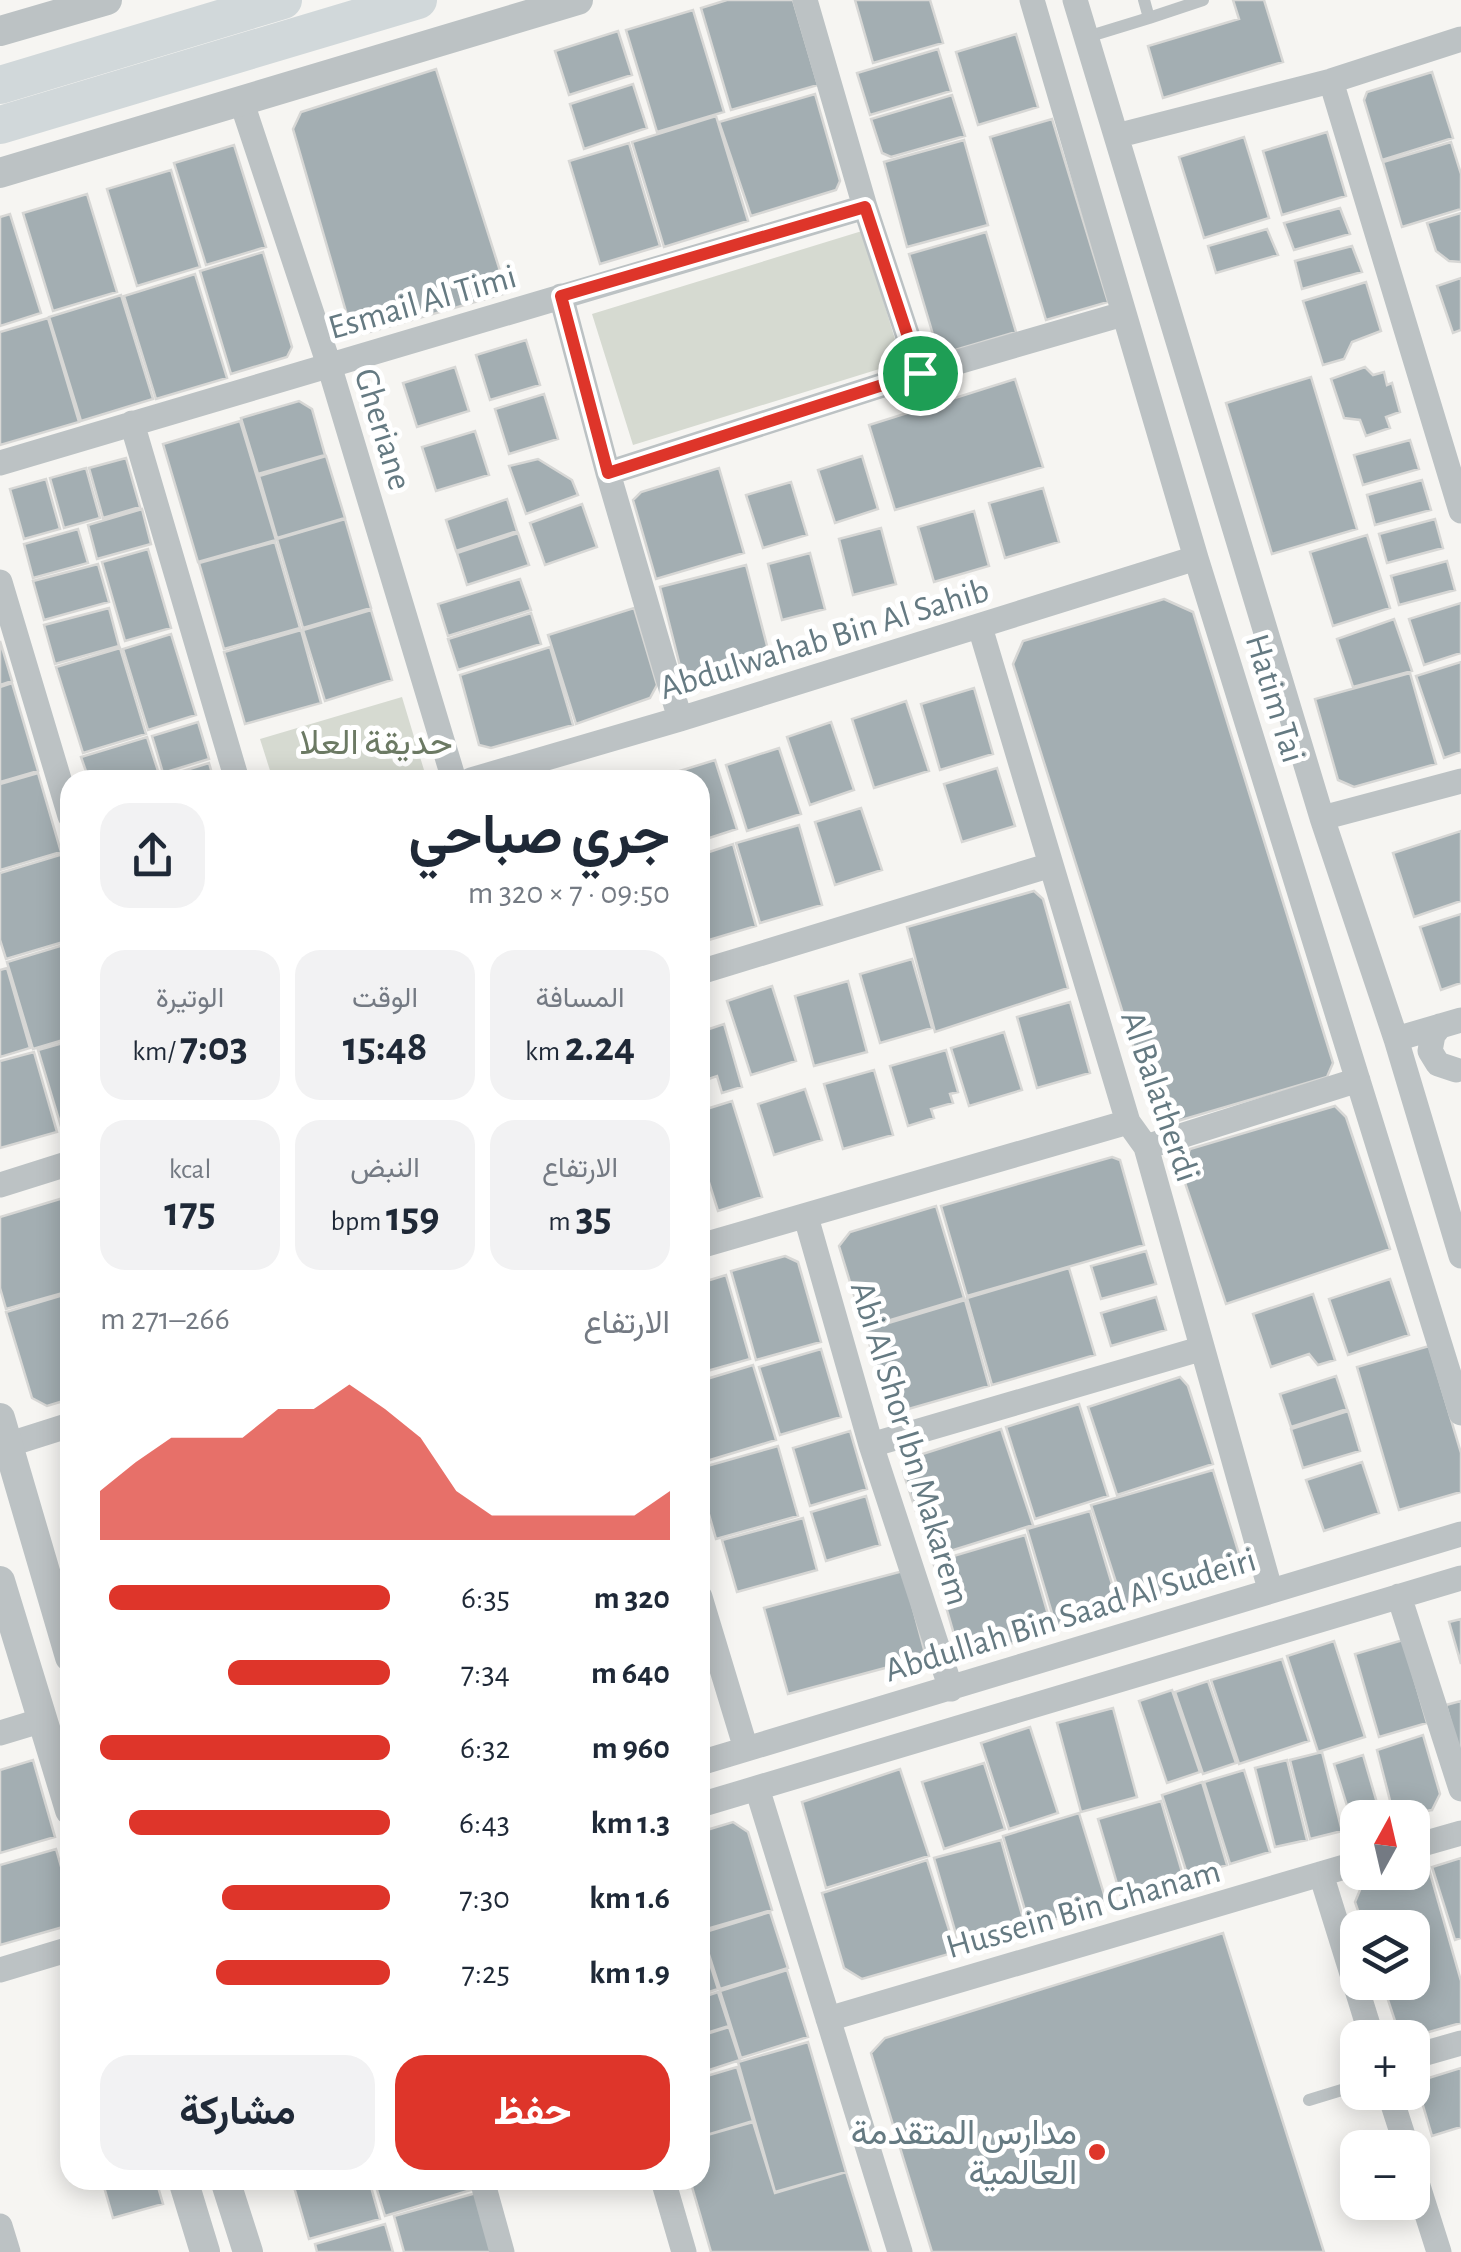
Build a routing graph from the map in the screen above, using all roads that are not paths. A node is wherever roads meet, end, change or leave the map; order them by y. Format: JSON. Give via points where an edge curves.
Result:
{"nodes":[{"id":1,"x":108,"y":0,"type":"edge"},
{"id":2,"x":282,"y":0,"type":"edge"},
{"id":3,"x":418,"y":0,"type":"edge"},
{"id":4,"x":578,"y":0,"type":"edge"},
{"id":5,"x":806,"y":0,"type":"edge"},
{"id":6,"x":1032,"y":0,"type":"edge"},
{"id":7,"x":1075,"y":0,"type":"edge"},
{"id":8,"x":1144,"y":0,"type":"edge"},
{"id":9,"x":1203,"y":0,"type":"edge"},
{"id":10,"x":1150,"y":18,"type":"junction"},
{"id":11,"x":0,"y":32,"type":"edge"},
{"id":12,"x":1087,"y":37,"type":"junction"},
{"id":13,"x":1461,"y":40,"type":"edge"},
{"id":14,"x":1331,"y":81,"type":"junction"},
{"id":15,"x":0,"y":86,"type":"edge"},
{"id":16,"x":241,"y":100,"type":"junction"},
{"id":17,"x":0,"y":125,"type":"edge"},
{"id":18,"x":1116,"y":136,"type":"junction"},
{"id":19,"x":0,"y":173,"type":"edge"},
{"id":20,"x":865,"y":207,"type":"junction"},
{"id":21,"x":561,"y":296,"type":"junction"},
{"id":22,"x":1124,"y":314,"type":"junction"},
{"id":23,"x":329,"y":365,"type":"junction"},
{"id":24,"x":920,"y":373,"type":"junction"},
{"id":25,"x":132,"y":423,"type":"junction"},
{"id":26,"x":0,"y":463,"type":"edge"},
{"id":27,"x":608,"y":473,"type":"junction"},
{"id":28,"x":1461,"y":512,"type":"edge"},
{"id":29,"x":1196,"y":558,"type":"junction"},
{"id":30,"x":0,"y":582,"type":"edge"},
{"id":31,"x":980,"y":627,"type":"junction"},
{"id":32,"x":680,"y":719,"type":"junction"},
{"id":33,"x":234,"y":770,"type":"edge"},
{"id":34,"x":451,"y":770,"type":"edge"},
{"id":35,"x":505,"y":770,"type":"edge"},
{"id":36,"x":1461,"y":781,"type":"edge"},
{"id":37,"x":60,"y":783,"type":"edge"},
{"id":38,"x":1322,"y":818,"type":"junction"},
{"id":39,"x":1052,"y":865,"type":"junction"},
{"id":40,"x":710,"y":969,"type":"edge"},
{"id":41,"x":1451,"y":1023,"type":"edge"},
{"id":42,"x":1396,"y":1040,"type":"junction"},
{"id":43,"x":1458,"y":1069,"type":"edge"},
{"id":44,"x":1358,"y":1080,"type":"junction"},
{"id":45,"x":1410,"y":1084,"type":"junction"},
{"id":46,"x":1128,"y":1122,"type":"junction"},
{"id":47,"x":1146,"y":1147,"type":"junction"},
{"id":48,"x":60,"y":1167,"type":"edge"},
{"id":49,"x":0,"y":1185,"type":"edge"},
{"id":50,"x":806,"y":1216,"type":"junction"},
{"id":51,"x":710,"y":1243,"type":"edge"},
{"id":52,"x":1461,"y":1256,"type":"edge"},
{"id":53,"x":1200,"y":1348,"type":"junction"},
{"id":54,"x":1461,"y":1414,"type":"edge"},
{"id":55,"x":60,"y":1426,"type":"edge"},
{"id":56,"x":4,"y":1432,"type":"edge"},
{"id":57,"x":871,"y":1445,"type":"junction"},
{"id":58,"x":1461,"y":1534,"type":"edge"},
{"id":59,"x":44,"y":1570,"type":"junction"},
{"id":60,"x":1461,"y":1578,"type":"edge"},
{"id":61,"x":0,"y":1581,"type":"edge"},
{"id":62,"x":1270,"y":1589,"type":"junction"},
{"id":63,"x":1399,"y":1596,"type":"junction"},
{"id":64,"x":60,"y":1623,"type":"edge"},
{"id":65,"x":710,"y":1630,"type":"edge"},
{"id":66,"x":951,"y":1689,"type":"junction"},
{"id":67,"x":42,"y":1720,"type":"junction"},
{"id":68,"x":0,"y":1733,"type":"edge"},
{"id":69,"x":746,"y":1749,"type":"junction"},
{"id":70,"x":710,"y":1759,"type":"edge"},
{"id":71,"x":60,"y":1778,"type":"edge"},
{"id":72,"x":757,"y":1788,"type":"junction"},
{"id":73,"x":1461,"y":1789,"type":"edge"},
{"id":74,"x":710,"y":1802,"type":"edge"},
{"id":75,"x":1461,"y":1833,"type":"edge"},
{"id":76,"x":1430,"y":1842,"type":"edge"},
{"id":77,"x":1340,"y":1868,"type":"edge"},
{"id":78,"x":1321,"y":1874,"type":"junction"},
{"id":79,"x":60,"y":1952,"type":"edge"},
{"id":80,"x":0,"y":1970,"type":"edge"},
{"id":81,"x":828,"y":2019,"type":"junction"},
{"id":82,"x":1366,"y":2020,"type":"edge"},
{"id":83,"x":1461,"y":2043,"type":"edge"},
{"id":84,"x":1430,"y":2052,"type":"edge"},
{"id":85,"x":1340,"y":2091,"type":"edge"},
{"id":86,"x":1310,"y":2100,"type":"dead end"},
{"id":87,"x":186,"y":2190,"type":"edge"},
{"id":88,"x":229,"y":2190,"type":"edge"},
{"id":89,"x":485,"y":2190,"type":"edge"},
{"id":90,"x":665,"y":2190,"type":"edge"},
{"id":91,"x":1430,"y":2209,"type":"edge"},
{"id":92,"x":0,"y":2226,"type":"edge"},
{"id":93,"x":1446,"y":2248,"type":"edge"},
{"id":94,"x":8,"y":2252,"type":"edge"},
{"id":95,"x":204,"y":2252,"type":"edge"},
{"id":96,"x":248,"y":2252,"type":"edge"},
{"id":97,"x":502,"y":2252,"type":"edge"},
{"id":98,"x":684,"y":2252,"type":"edge"},
{"id":99,"x":900,"y":2252,"type":"edge"}],
"edges":[{"from":1,"to":11,"type":"street"},
{"from":2,"to":15,"type":"main road"},
{"from":3,"to":17,"type":"main road"},
{"from":4,"to":16,"type":"street"},
{"from":5,"to":20,"type":"street"},
{"from":6,"to":22,"type":"street","name":"Hatim Tai"},
{"from":7,"to":12,"type":"street","name":"Hatim Tai"},
{"from":8,"to":10,"type":"lane"},
{"from":9,"to":10,"type":"lane"},
{"from":10,"to":12,"type":"lane"},
{"from":12,"to":18,"type":"street","name":"Hatim Tai"},
{"from":13,"to":14,"type":"street"},
{"from":14,"to":18,"type":"street"},
{"from":14,"to":28,"type":"street"},
{"from":16,"to":19,"type":"street"},
{"from":16,"to":23,"type":"street","name":"Gheriane"},
{"from":18,"to":38,"type":"street","name":"Hatim Tai"},
{"from":20,"to":21,"type":"street","name":"Esmail Al Timi"},
{"from":20,"to":24,"type":"street"},
{"from":21,"to":23,"type":"street","name":"Esmail Al Timi"},
{"from":21,"to":27,"type":"street"},
{"from":22,"to":24,"type":"street"},
{"from":22,"to":29,"type":"street","name":"Hatim Tai"},
{"from":23,"to":25,"type":"street","name":"Esmail Al Timi"},
{"from":23,"to":34,"type":"street","name":"Gheriane"},
{"from":24,"to":27,"type":"street"},
{"from":25,"to":26,"type":"street","name":"Esmail Al Timi"},
{"from":25,"to":33,"type":"street"},
{"from":27,"to":32,"type":"street"},
{"from":29,"to":31,"type":"street","name":"Abdulwahab Bin Al Sahib"},
{"from":29,"to":44,"type":"street","name":"Hatim Tai"},
{"from":30,"to":37,"type":"street"},
{"from":31,"to":32,"type":"street","name":"Abdulwahab Bin Al Sahib"},
{"from":31,"to":39,"type":"street","name":"Al Balatherdi"},
{"from":32,"to":35,"type":"street","name":"Abdulwahab Bin Al Sahib"},
{"from":36,"to":38,"type":"street"},
{"from":38,"to":42,"type":"street","name":"Hatim Tai"},
{"from":39,"to":40,"type":"street"},
{"from":39,"to":46,"type":"street","name":"Al Balatherdi"},
{"from":41,"to":42,"type":"street"},
{"from":41,"to":43,"type":"street","via":[[1433,1034],[1430,1051],[1438,1064]]},
{"from":42,"to":45,"type":"street","name":"Hatim Tai"},
{"from":43,"to":45,"type":"street"},
{"from":44,"to":47,"type":"street"},
{"from":44,"to":54,"type":"street","name":"Hatim Tai"},
{"from":45,"to":52,"type":"street","name":"Hatim Tai"},
{"from":46,"to":47,"type":"street","name":"Al Balatherdi"},
{"from":46,"to":50,"type":"street"},
{"from":47,"to":53,"type":"street","name":"Al Balatherdi"},
{"from":48,"to":49,"type":"street"},
{"from":50,"to":51,"type":"street"},
{"from":50,"to":57,"type":"street","name":"Abi Al Shor Ibn Makarem"},
{"from":53,"to":57,"type":"street"},
{"from":53,"to":62,"type":"street","name":"Al Balatherdi"},
{"from":55,"to":56,"type":"street"},
{"from":56,"to":59,"type":"street"},
{"from":57,"to":66,"type":"street","name":"Abi Al Shor Ibn Makarem"},
{"from":58,"to":62,"type":"street","name":"Abdullah Bin Saad Al Sudeiri"},
{"from":59,"to":61,"type":"street"},
{"from":59,"to":64,"type":"street"},
{"from":60,"to":63,"type":"street"},
{"from":61,"to":67,"type":"street"},
{"from":62,"to":66,"type":"street","name":"Abdullah Bin Saad Al Sudeiri"},
{"from":63,"to":72,"type":"street"},
{"from":63,"to":73,"type":"street"},
{"from":65,"to":69,"type":"street"},
{"from":66,"to":69,"type":"street","name":"Abdullah Bin Saad Al Sudeiri"},
{"from":67,"to":68,"type":"street"},
{"from":67,"to":71,"type":"street"},
{"from":69,"to":70,"type":"street","name":"Abdullah Bin Saad Al Sudeiri"},
{"from":72,"to":74,"type":"street"},
{"from":72,"to":81,"type":"street"},
{"from":75,"to":76,"type":"street"},
{"from":77,"to":78,"type":"street","name":"Hussein Bin Ghanam"},
{"from":78,"to":81,"type":"street","name":"Hussein Bin Ghanam"},
{"from":78,"to":82,"type":"street"},
{"from":79,"to":80,"type":"street"},
{"from":81,"to":99,"type":"street"},
{"from":83,"to":84,"type":"street"},
{"from":85,"to":86,"type":"lane"},
{"from":87,"to":95,"type":"street"},
{"from":88,"to":96,"type":"street"},
{"from":89,"to":97,"type":"street"},
{"from":90,"to":98,"type":"street"},
{"from":91,"to":93,"type":"street"},
{"from":92,"to":94,"type":"street"}]}
